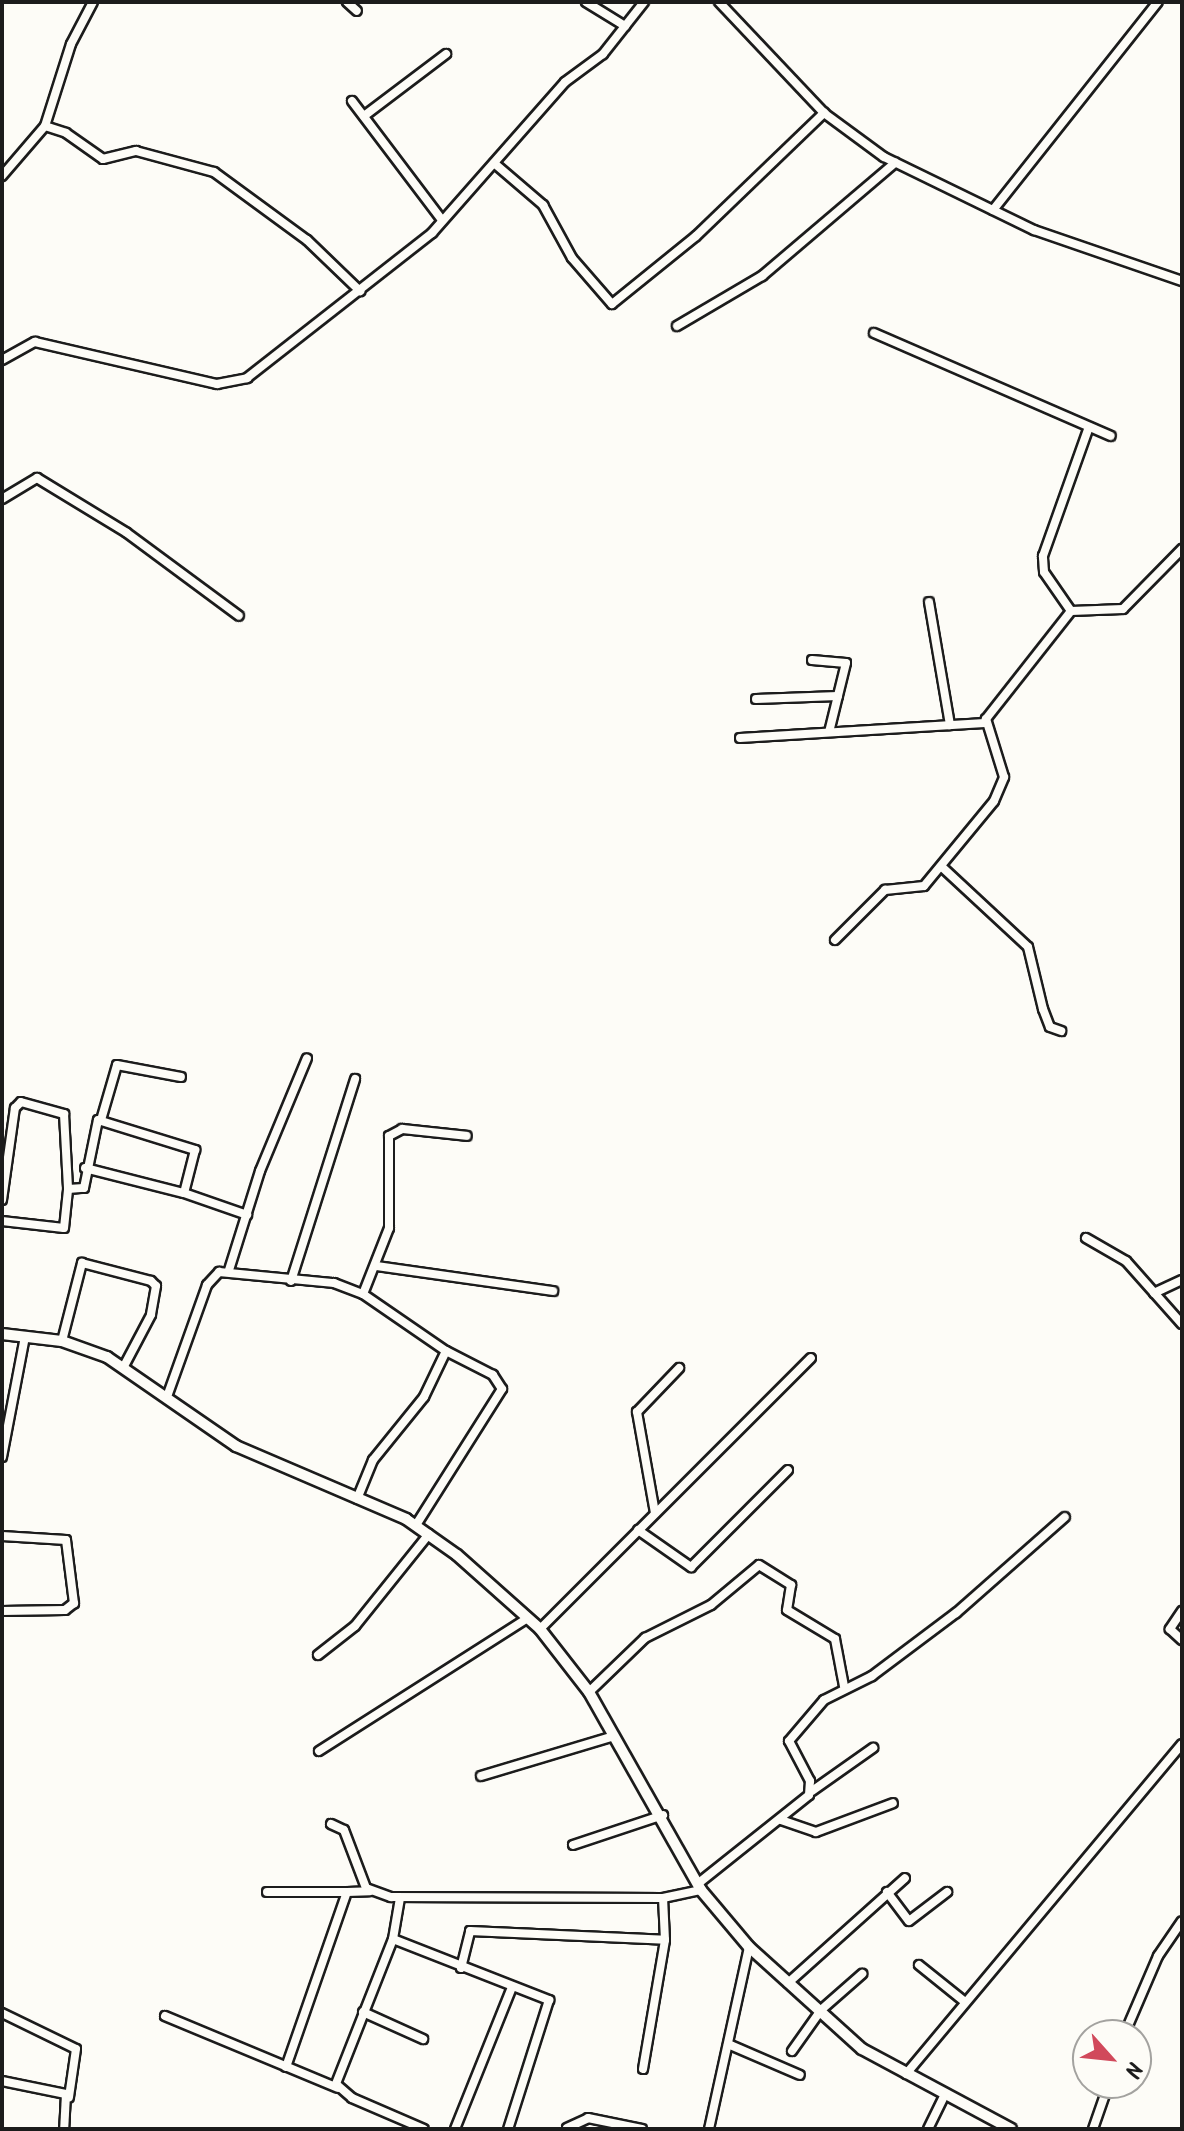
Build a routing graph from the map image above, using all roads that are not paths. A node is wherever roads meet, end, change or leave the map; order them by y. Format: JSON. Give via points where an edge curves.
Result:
{"nodes":[{"id":1,"x":93,"y":2,"type":"edge"},
{"id":2,"x":347,"y":2,"type":"edge"},
{"id":3,"x":586,"y":2,"type":"edge"},
{"id":4,"x":644,"y":2,"type":"edge"},
{"id":5,"x":719,"y":2,"type":"edge"},
{"id":6,"x":1158,"y":2,"type":"edge"},
{"id":7,"x":357,"y":11,"type":"dead end"},
{"id":8,"x":625,"y":26,"type":"junction"},
{"id":9,"x":446,"y":54,"type":"dead end"},
{"id":10,"x":352,"y":101,"type":"dead end"},
{"id":11,"x":824,"y":113,"type":"junction"},
{"id":12,"x":364,"y":116,"type":"junction"},
{"id":13,"x":45,"y":126,"type":"junction"},
{"id":14,"x":494,"y":163,"type":"junction"},
{"id":15,"x":895,"y":163,"type":"junction"},
{"id":16,"x":2,"y":176,"type":"edge"},
{"id":17,"x":993,"y":210,"type":"junction"},
{"id":18,"x":442,"y":220,"type":"junction"},
{"id":19,"x":1182,"y":281,"type":"edge"},
{"id":20,"x":360,"y":291,"type":"junction"},
{"id":21,"x":677,"y":326,"type":"dead end"},
{"id":22,"x":874,"y":333,"type":"dead end"},
{"id":23,"x":2,"y":360,"type":"edge"},
{"id":24,"x":1089,"y":427,"type":"junction"},
{"id":25,"x":1111,"y":436,"type":"dead end"},
{"id":26,"x":2,"y":499,"type":"edge"},
{"id":27,"x":1182,"y":549,"type":"edge"},
{"id":28,"x":929,"y":602,"type":"dead end"},
{"id":29,"x":1071,"y":611,"type":"junction"},
{"id":30,"x":239,"y":616,"type":"dead end"},
{"id":31,"x":812,"y":660,"type":"dead end"},
{"id":32,"x":838,"y":696,"type":"junction"},
{"id":33,"x":756,"y":699,"type":"dead end"},
{"id":34,"x":985,"y":723,"type":"junction"},
{"id":35,"x":950,"y":725,"type":"junction"},
{"id":36,"x":829,"y":732,"type":"junction"},
{"id":37,"x":740,"y":738,"type":"dead end"},
{"id":38,"x":942,"y":867,"type":"junction"},
{"id":39,"x":835,"y":940,"type":"dead end"},
{"id":40,"x":1061,"y":1031,"type":"dead end"},
{"id":41,"x":307,"y":1058,"type":"dead end"},
{"id":42,"x":181,"y":1077,"type":"dead end"},
{"id":43,"x":355,"y":1079,"type":"dead end"},
{"id":44,"x":101,"y":1120,"type":"junction"},
{"id":45,"x":467,"y":1136,"type":"dead end"},
{"id":46,"x":85,"y":1168,"type":"junction"},
{"id":47,"x":68,"y":1189,"type":"junction"},
{"id":48,"x":184,"y":1193,"type":"junction"},
{"id":49,"x":2,"y":1200,"type":"edge"},
{"id":50,"x":247,"y":1215,"type":"junction"},
{"id":51,"x":2,"y":1221,"type":"edge"},
{"id":52,"x":1086,"y":1238,"type":"dead end"},
{"id":53,"x":377,"y":1266,"type":"junction"},
{"id":54,"x":229,"y":1270,"type":"junction"},
{"id":55,"x":1182,"y":1280,"type":"edge"},
{"id":56,"x":291,"y":1281,"type":"junction"},
{"id":57,"x":553,"y":1291,"type":"dead end"},
{"id":58,"x":1154,"y":1293,"type":"junction"},
{"id":59,"x":363,"y":1294,"type":"junction"},
{"id":60,"x":1182,"y":1324,"type":"edge"},
{"id":61,"x":2,"y":1334,"type":"edge"},
{"id":62,"x":25,"y":1336,"type":"junction"},
{"id":63,"x":62,"y":1341,"type":"junction"},
{"id":64,"x":446,"y":1351,"type":"junction"},
{"id":65,"x":811,"y":1358,"type":"dead end"},
{"id":66,"x":124,"y":1366,"type":"junction"},
{"id":67,"x":679,"y":1368,"type":"dead end"},
{"id":68,"x":168,"y":1394,"type":"junction"},
{"id":69,"x":2,"y":1457,"type":"edge"},
{"id":70,"x":788,"y":1470,"type":"dead end"},
{"id":71,"x":357,"y":1499,"type":"junction"},
{"id":72,"x":655,"y":1513,"type":"junction"},
{"id":73,"x":1065,"y":1517,"type":"dead end"},
{"id":74,"x":416,"y":1525,"type":"junction"},
{"id":75,"x":638,"y":1530,"type":"junction"},
{"id":76,"x":429,"y":1534,"type":"junction"},
{"id":77,"x":2,"y":1536,"type":"edge"},
{"id":78,"x":2,"y":1611,"type":"edge"},
{"id":79,"x":1182,"y":1611,"type":"edge"},
{"id":80,"x":528,"y":1618,"type":"junction"},
{"id":81,"x":540,"y":1629,"type":"junction"},
{"id":82,"x":1182,"y":1640,"type":"edge"},
{"id":83,"x":318,"y":1655,"type":"dead end"},
{"id":84,"x":844,"y":1686,"type":"junction"},
{"id":85,"x":589,"y":1692,"type":"junction"},
{"id":86,"x":614,"y":1736,"type":"junction"},
{"id":87,"x":1182,"y":1744,"type":"edge"},
{"id":88,"x":873,"y":1748,"type":"dead end"},
{"id":89,"x":319,"y":1751,"type":"dead end"},
{"id":90,"x":481,"y":1776,"type":"dead end"},
{"id":91,"x":812,"y":1791,"type":"junction"},
{"id":92,"x":893,"y":1803,"type":"dead end"},
{"id":93,"x":663,"y":1815,"type":"junction"},
{"id":94,"x":781,"y":1820,"type":"junction"},
{"id":95,"x":331,"y":1824,"type":"dead end"},
{"id":96,"x":573,"y":1845,"type":"dead end"},
{"id":97,"x":905,"y":1878,"type":"dead end"},
{"id":98,"x":700,"y":1886,"type":"junction"},
{"id":99,"x":370,"y":1891,"type":"junction"},
{"id":100,"x":267,"y":1892,"type":"dead end"},
{"id":101,"x":347,"y":1892,"type":"junction"},
{"id":102,"x":887,"y":1892,"type":"junction"},
{"id":103,"x":947,"y":1892,"type":"dead end"},
{"id":104,"x":400,"y":1898,"type":"junction"},
{"id":105,"x":663,"y":1898,"type":"junction"},
{"id":106,"x":1182,"y":1921,"type":"edge"},
{"id":107,"x":393,"y":1939,"type":"junction"},
{"id":108,"x":665,"y":1940,"type":"junction"},
{"id":109,"x":749,"y":1947,"type":"junction"},
{"id":110,"x":919,"y":1965,"type":"dead end"},
{"id":111,"x":461,"y":1968,"type":"junction"},
{"id":112,"x":862,"y":1974,"type":"dead end"},
{"id":113,"x":788,"y":1983,"type":"junction"},
{"id":114,"x":512,"y":1987,"type":"junction"},
{"id":115,"x":964,"y":2001,"type":"junction"},
{"id":116,"x":821,"y":2010,"type":"junction"},
{"id":117,"x":363,"y":2012,"type":"junction"},
{"id":118,"x":2,"y":2013,"type":"edge"},
{"id":119,"x":165,"y":2016,"type":"dead end"},
{"id":120,"x":1131,"y":2019,"type":"edge"},
{"id":121,"x":423,"y":2039,"type":"dead end"},
{"id":122,"x":728,"y":2044,"type":"junction"},
{"id":123,"x":792,"y":2051,"type":"dead end"},
{"id":124,"x":286,"y":2067,"type":"junction"},
{"id":125,"x":643,"y":2069,"type":"dead end"},
{"id":126,"x":906,"y":2074,"type":"junction"},
{"id":127,"x":800,"y":2075,"type":"dead end"},
{"id":128,"x":2,"y":2081,"type":"edge"},
{"id":129,"x":339,"y":2089,"type":"junction"},
{"id":130,"x":69,"y":2097,"type":"junction"},
{"id":131,"x":943,"y":2098,"type":"junction"},
{"id":132,"x":1103,"y":2099,"type":"edge"},
{"id":133,"x":567,"y":2128,"type":"edge"},
{"id":134,"x":1005,"y":2128,"type":"edge"},
{"id":135,"x":64,"y":2129,"type":"edge"},
{"id":136,"x":424,"y":2129,"type":"edge"},
{"id":137,"x":455,"y":2129,"type":"edge"},
{"id":138,"x":508,"y":2129,"type":"edge"},
{"id":139,"x":642,"y":2129,"type":"edge"},
{"id":140,"x":709,"y":2129,"type":"edge"},
{"id":141,"x":928,"y":2129,"type":"edge"},
{"id":142,"x":1093,"y":2129,"type":"edge"}],
"edges":[{"from":1,"to":13,"type":"street","via":[[71,44]]},
{"from":2,"to":7,"type":"street"},
{"from":3,"to":8,"type":"street"},
{"from":4,"to":8,"type":"street"},
{"from":5,"to":11,"type":"street"},
{"from":6,"to":17,"type":"street"},
{"from":8,"to":14,"type":"street","via":[[588,68],[565,82]]},
{"from":9,"to":12,"type":"street"},
{"from":10,"to":12,"type":"street"},
{"from":11,"to":14,"type":"street","via":[[696,236],[612,304],[572,258],[543,205]]},
{"from":11,"to":15,"type":"street"},
{"from":12,"to":18,"type":"street"},
{"from":13,"to":16,"type":"street"},
{"from":13,"to":20,"type":"street","via":[[66,133],[103,159],[136,151],[214,172],[307,240]]},
{"from":14,"to":18,"type":"street"},
{"from":15,"to":17,"type":"street"},
{"from":15,"to":21,"type":"street","via":[[762,276]]},
{"from":17,"to":19,"type":"street","via":[[1078,247]]},
{"from":18,"to":20,"type":"street"},
{"from":20,"to":23,"type":"street","via":[[238,381],[217,384],[35,342]]},
{"from":22,"to":24,"type":"street"},
{"from":24,"to":25,"type":"street"},
{"from":24,"to":29,"type":"street","via":[[1043,556],[1044,572]]},
{"from":26,"to":30,"type":"street","via":[[37,478],[127,533]]},
{"from":27,"to":29,"type":"street","via":[[1123,609]]},
{"from":28,"to":35,"type":"street"},
{"from":29,"to":34,"type":"street","via":[[996,699]]},
{"from":31,"to":32,"type":"street","via":[[846,663]]},
{"from":32,"to":33,"type":"street"},
{"from":32,"to":36,"type":"street"},
{"from":34,"to":35,"type":"street"},
{"from":34,"to":38,"type":"street","via":[[1004,781]]},
{"from":35,"to":36,"type":"street"},
{"from":36,"to":37,"type":"street"},
{"from":38,"to":39,"type":"street","via":[[919,889],[885,890]]},
{"from":38,"to":40,"type":"street","via":[[1028,947],[1050,1027]]},
{"from":41,"to":50,"type":"street"},
{"from":42,"to":44,"type":"street","via":[[117,1065]]},
{"from":43,"to":56,"type":"street"},
{"from":44,"to":46,"type":"street","via":[[92,1128]]},
{"from":44,"to":48,"type":"street","via":[[195,1150]]},
{"from":45,"to":53,"type":"street","via":[[402,1129],[389,1136],[389,1228]]},
{"from":46,"to":47,"type":"street","via":[[84,1188]]},
{"from":46,"to":48,"type":"street"},
{"from":47,"to":49,"type":"street","via":[[64,1114],[21,1102],[15,1108]]},
{"from":47,"to":51,"type":"street","via":[[64,1228]]},
{"from":48,"to":50,"type":"street"},
{"from":50,"to":54,"type":"street"},
{"from":52,"to":58,"type":"street","via":[[1126,1261]]},
{"from":53,"to":57,"type":"street"},
{"from":53,"to":59,"type":"street"},
{"from":54,"to":56,"type":"street"},
{"from":54,"to":68,"type":"street","via":[[207,1285]]},
{"from":55,"to":58,"type":"street"},
{"from":56,"to":59,"type":"street","via":[[334,1283]]},
{"from":58,"to":60,"type":"street"},
{"from":59,"to":64,"type":"street"},
{"from":61,"to":62,"type":"street"},
{"from":62,"to":63,"type":"street"},
{"from":62,"to":69,"type":"street"},
{"from":63,"to":66,"type":"street"},
{"from":63,"to":66,"type":"street","via":[[82,1263],[151,1281],[156,1286],[151,1315]]},
{"from":64,"to":71,"type":"street","via":[[424,1397],[373,1460]]},
{"from":64,"to":74,"type":"street","via":[[493,1375],[502,1389]]},
{"from":65,"to":72,"type":"street"},
{"from":66,"to":68,"type":"street"},
{"from":67,"to":72,"type":"street","via":[[637,1412]]},
{"from":68,"to":71,"type":"street","via":[[236,1446]]},
{"from":70,"to":75,"type":"street","via":[[691,1567]]},
{"from":71,"to":74,"type":"street"},
{"from":72,"to":75,"type":"street"},
{"from":73,"to":84,"type":"street","via":[[956,1613],[872,1676]]},
{"from":74,"to":76,"type":"street"},
{"from":75,"to":81,"type":"street"},
{"from":76,"to":80,"type":"street"},
{"from":76,"to":83,"type":"street","via":[[355,1626]]},
{"from":77,"to":78,"type":"street","via":[[66,1540],[74,1603],[65,1610]]},
{"from":79,"to":82,"type":"street","via":[[1170,1629]]},
{"from":80,"to":81,"type":"street"},
{"from":80,"to":89,"type":"street"},
{"from":81,"to":85,"type":"street"},
{"from":84,"to":85,"type":"street","via":[[835,1639],[787,1610],[791,1585],[759,1565],[711,1605],[645,1638]]},
{"from":84,"to":91,"type":"street","via":[[789,1741]]},
{"from":85,"to":86,"type":"street"},
{"from":86,"to":90,"type":"street"},
{"from":86,"to":93,"type":"street"},
{"from":87,"to":115,"type":"street"},
{"from":88,"to":91,"type":"street"},
{"from":91,"to":94,"type":"street"},
{"from":92,"to":94,"type":"street","via":[[816,1832]]},
{"from":93,"to":96,"type":"street"},
{"from":93,"to":98,"type":"street"},
{"from":94,"to":98,"type":"street"},
{"from":95,"to":99,"type":"street","via":[[344,1830]]},
{"from":97,"to":102,"type":"street"},
{"from":98,"to":105,"type":"street"},
{"from":98,"to":109,"type":"street"},
{"from":99,"to":101,"type":"street"},
{"from":99,"to":104,"type":"street"},
{"from":100,"to":101,"type":"street"},
{"from":101,"to":124,"type":"street"},
{"from":102,"to":103,"type":"street","via":[[909,1921]]},
{"from":102,"to":113,"type":"street"},
{"from":104,"to":105,"type":"street"},
{"from":104,"to":107,"type":"street"},
{"from":105,"to":108,"type":"street"},
{"from":106,"to":120,"type":"street","via":[[1150,1972]]},
{"from":107,"to":111,"type":"street"},
{"from":107,"to":117,"type":"street"},
{"from":108,"to":111,"type":"street","via":[[470,1931]]},
{"from":108,"to":125,"type":"street"},
{"from":109,"to":113,"type":"street"},
{"from":109,"to":122,"type":"street"},
{"from":110,"to":115,"type":"street"},
{"from":111,"to":114,"type":"street"},
{"from":112,"to":116,"type":"street"},
{"from":113,"to":116,"type":"street"},
{"from":114,"to":137,"type":"street"},
{"from":114,"to":138,"type":"street","via":[[550,2004]]},
{"from":115,"to":126,"type":"street"},
{"from":116,"to":123,"type":"street"},
{"from":116,"to":126,"type":"street","via":[[862,2049]]},
{"from":117,"to":121,"type":"street"},
{"from":117,"to":129,"type":"street","via":[[336,2080]]},
{"from":118,"to":130,"type":"street","via":[[76,2049]]},
{"from":119,"to":124,"type":"street"},
{"from":122,"to":127,"type":"street"},
{"from":122,"to":140,"type":"street"},
{"from":124,"to":129,"type":"street"},
{"from":126,"to":131,"type":"street"},
{"from":128,"to":130,"type":"street"},
{"from":129,"to":136,"type":"street"},
{"from":130,"to":135,"type":"street"},
{"from":131,"to":134,"type":"street"},
{"from":131,"to":141,"type":"street"},
{"from":132,"to":142,"type":"street"},
{"from":133,"to":139,"type":"street","via":[[588,2118]]}]}
